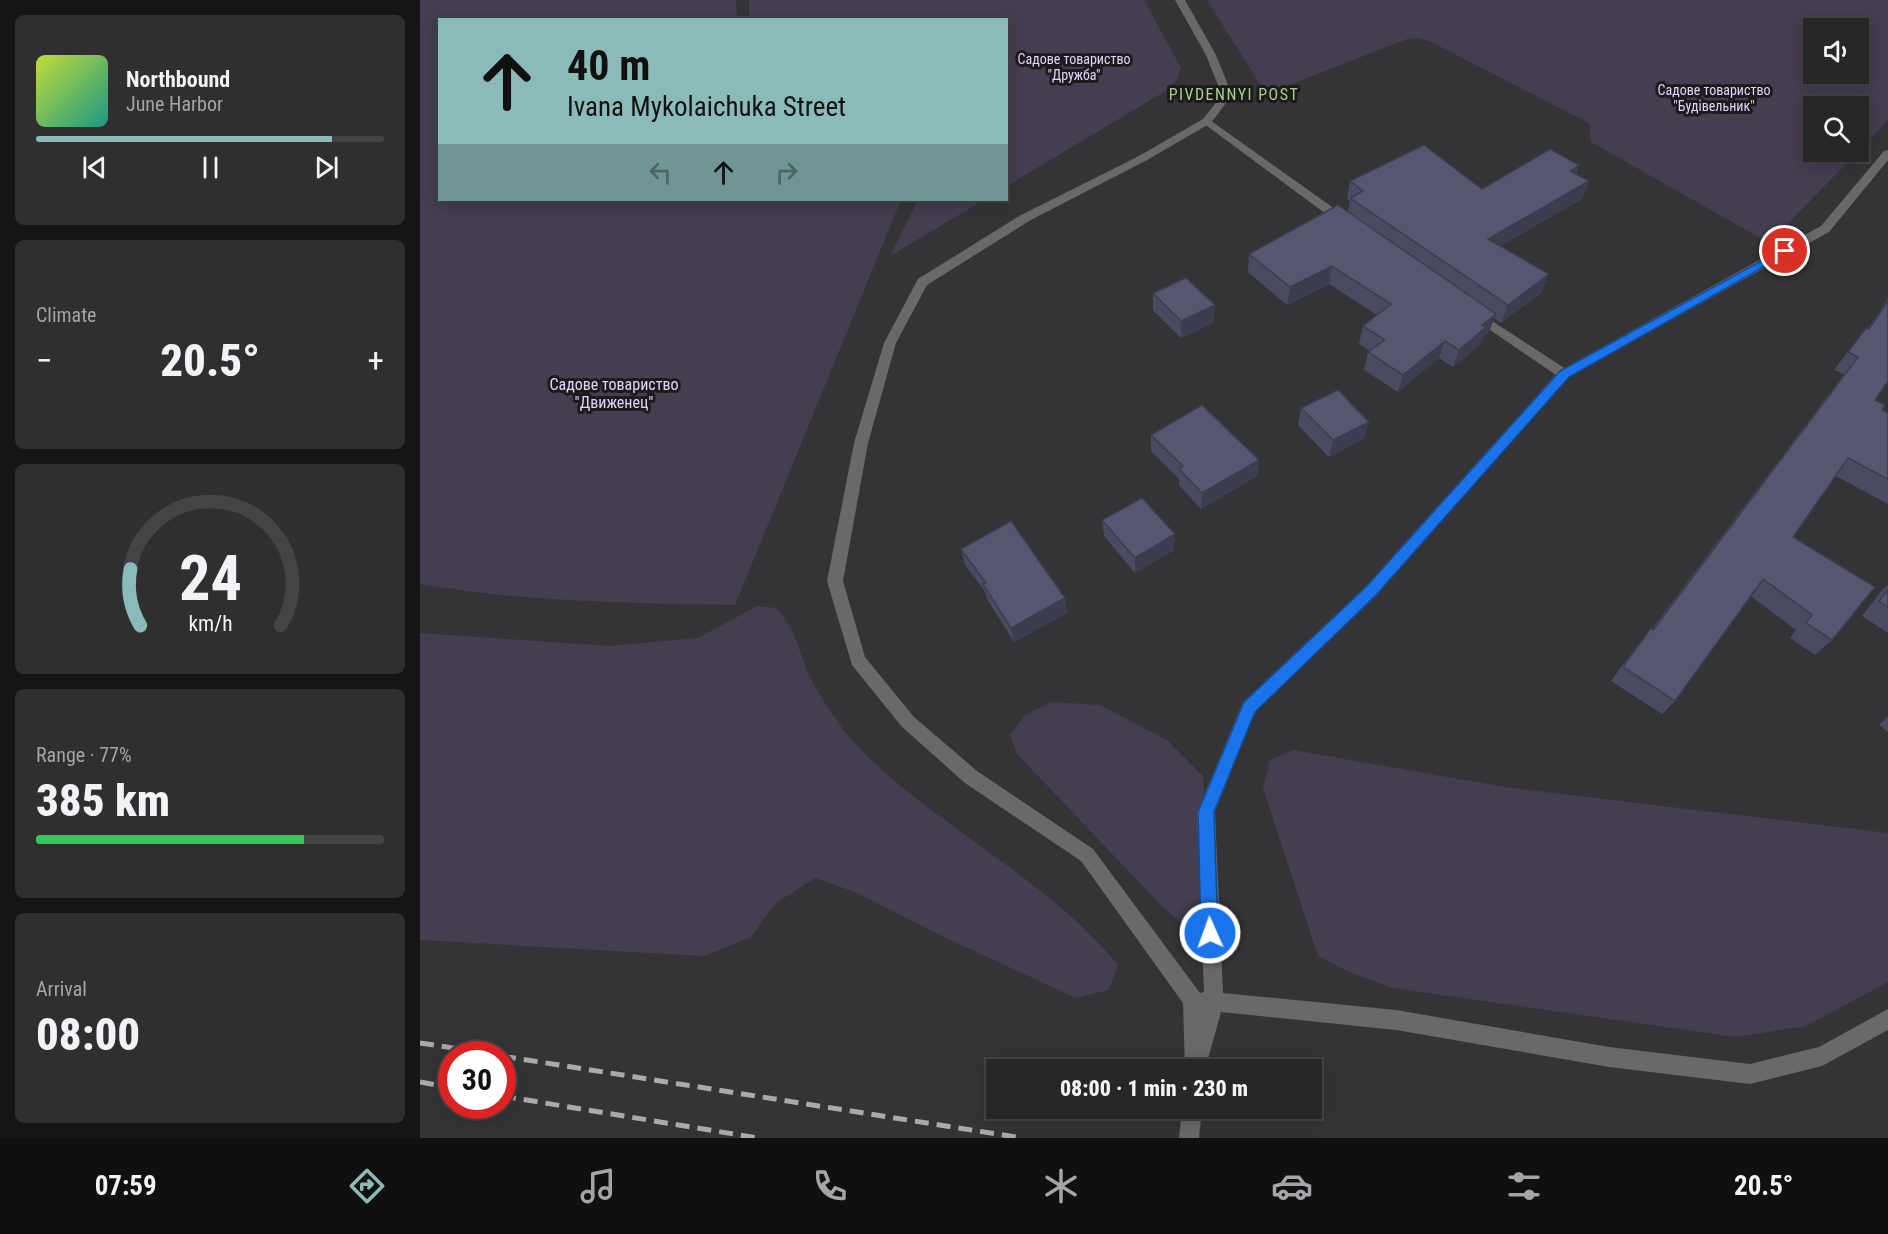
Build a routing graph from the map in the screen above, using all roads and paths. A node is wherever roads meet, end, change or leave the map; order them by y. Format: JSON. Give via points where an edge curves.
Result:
{"nodes":[{"id":1,"x":1180,"y":0,"type":"edge"},
{"id":2,"x":1207,"y":121,"type":"junction"},
{"id":3,"x":1888,"y":153,"type":"edge"},
{"id":4,"x":1359,"y":233,"type":"edge"},
{"id":5,"x":1465,"y":308,"type":"edge"},
{"id":6,"x":1564,"y":374,"type":"junction"},
{"id":7,"x":1193,"y":1000,"type":"junction"},
{"id":8,"x":1214,"y":1002,"type":"junction"},
{"id":9,"x":1888,"y":1019,"type":"edge"},
{"id":10,"x":1196,"y":1059,"type":"edge"},
{"id":11,"x":1199,"y":1059,"type":"edge"},
{"id":12,"x":1191,"y":1119,"type":"edge"},
{"id":13,"x":1189,"y":1138,"type":"edge"}],
"edges":[{"from":1,"to":2,"type":"street","via":[[1211,55],[1227,95]]},
{"from":2,"to":4,"type":"street"},
{"from":2,"to":7,"type":"street","via":[[1025,218],[922,282],[890,342],[861,442],[835,580],[858,660],[908,722],[971,777],[1087,855]]},
{"from":3,"to":6,"type":"street","via":[[1825,229]]},
{"from":5,"to":6,"type":"street"},
{"from":6,"to":8,"type":"street","via":[[1371,591],[1249,707],[1206,812]]},
{"from":7,"to":8,"type":"street"},
{"from":7,"to":10,"type":"street"},
{"from":8,"to":9,"type":"street","via":[[1396,1020],[1609,1057],[1750,1074],[1822,1056]]},
{"from":8,"to":11,"type":"street"},
{"from":12,"to":13,"type":"street"}]}
